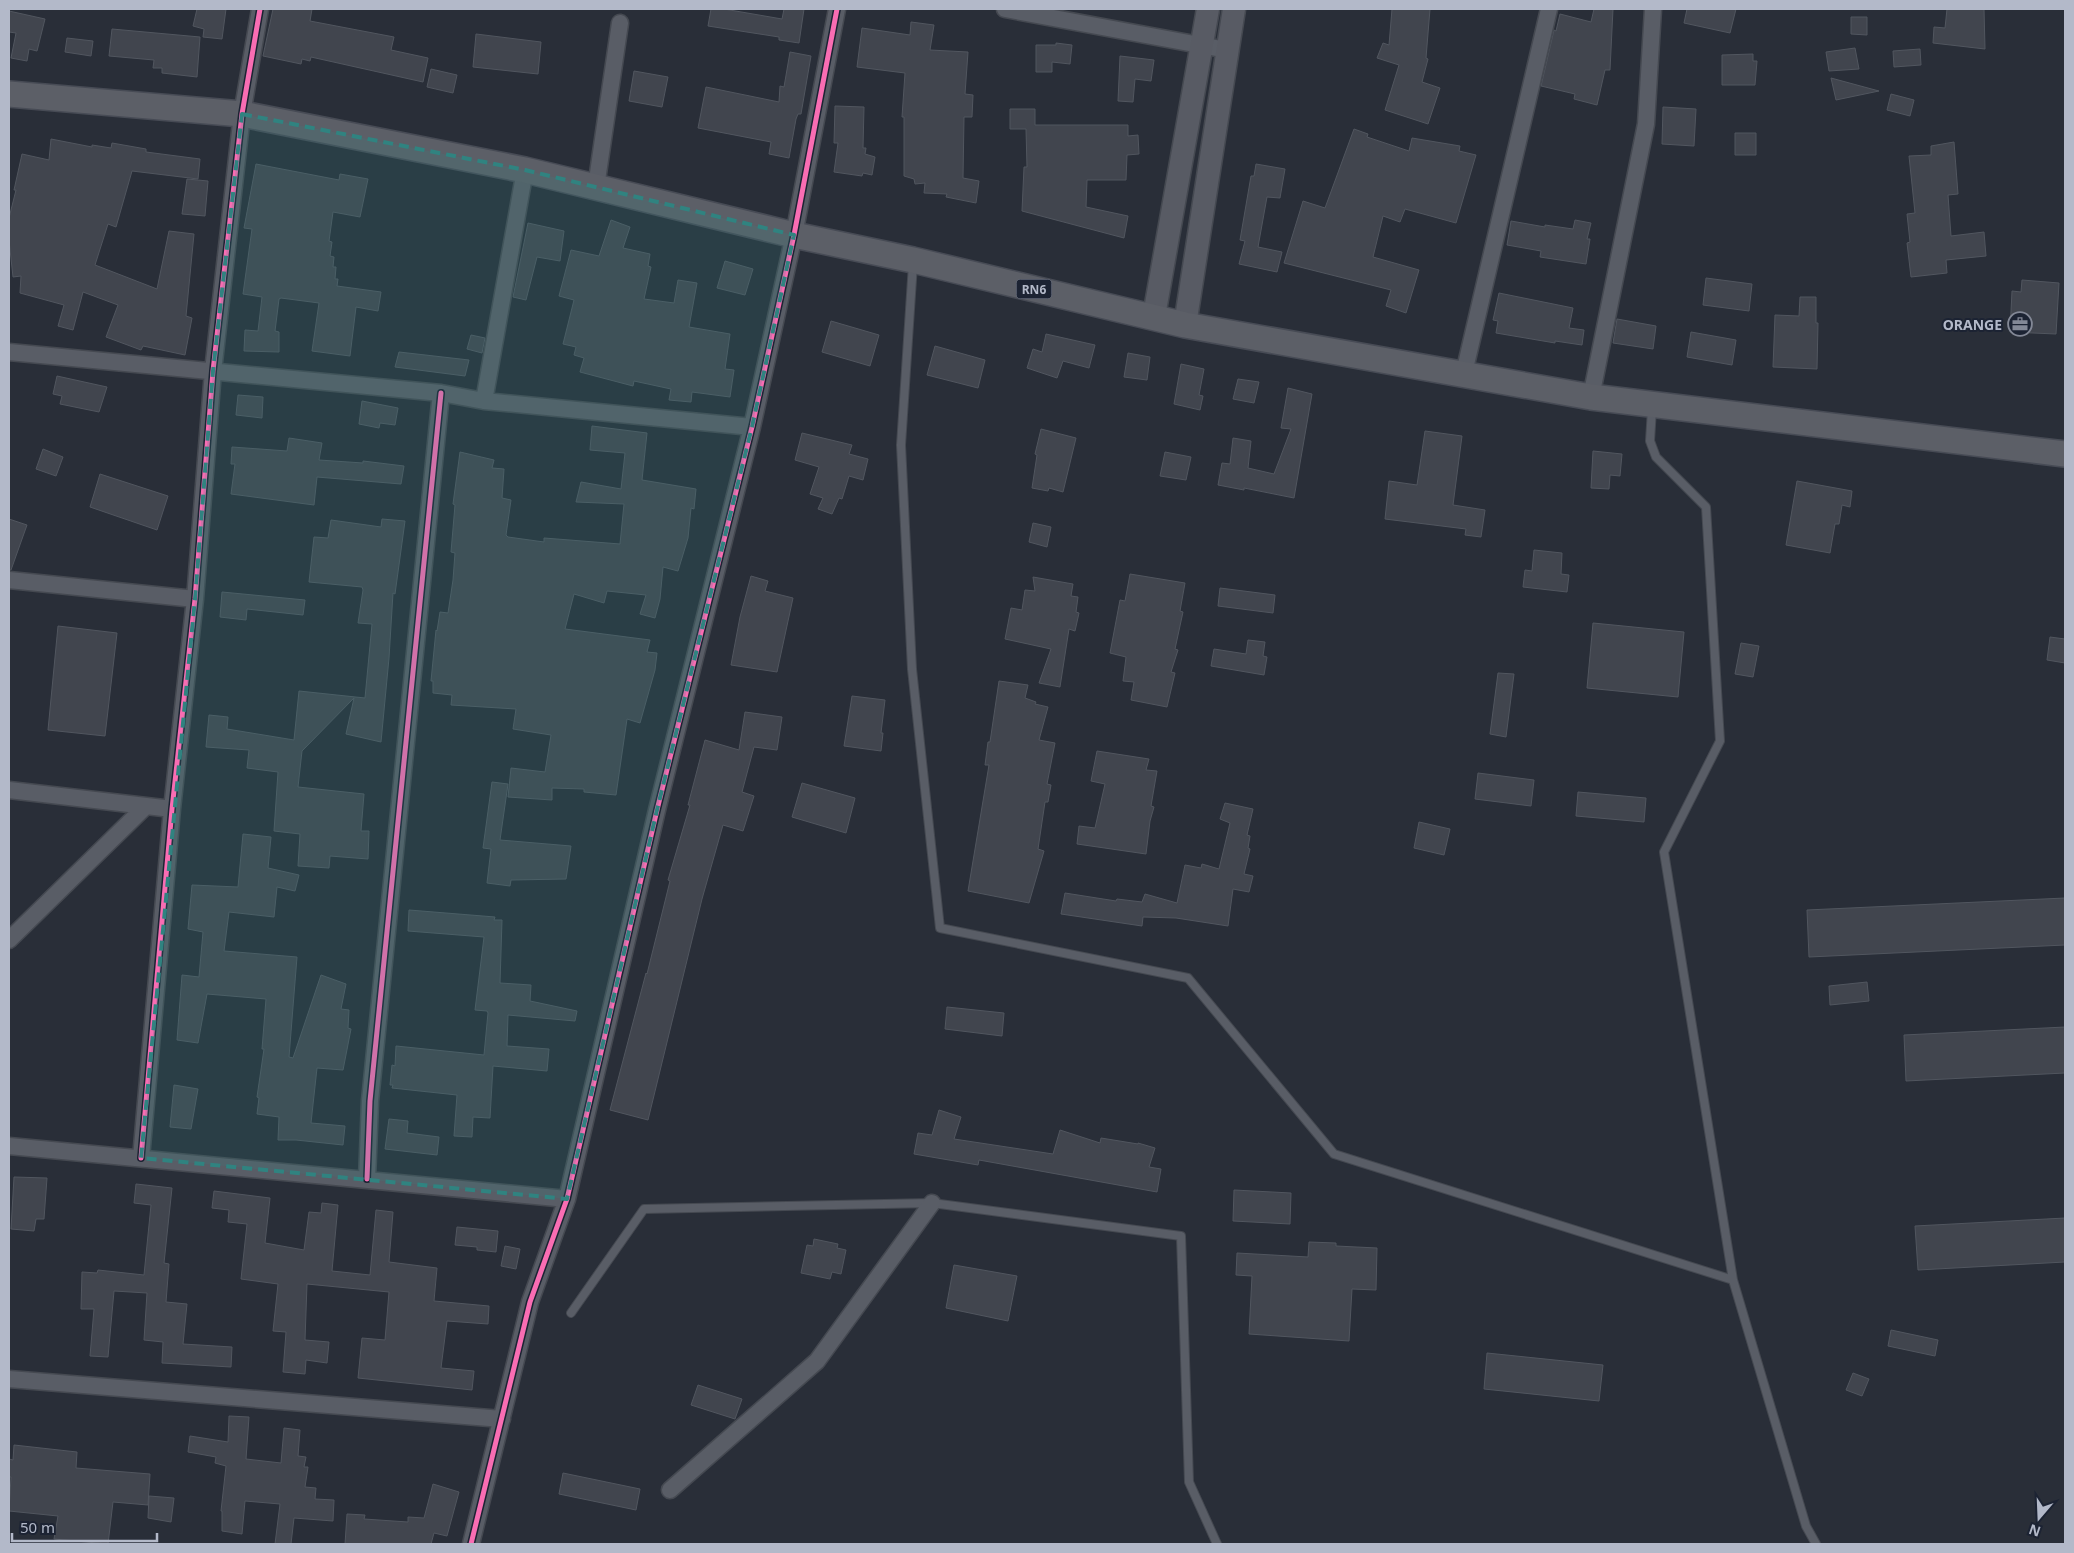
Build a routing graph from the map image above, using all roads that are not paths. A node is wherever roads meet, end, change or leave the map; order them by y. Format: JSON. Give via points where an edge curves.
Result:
{"nodes":[{"id":1,"x":260,"y":9,"type":"edge"},
{"id":2,"x":837,"y":9,"type":"edge"},
{"id":3,"x":1005,"y":9,"type":"edge"},
{"id":4,"x":1208,"y":9,"type":"edge"},
{"id":5,"x":1234,"y":9,"type":"edge"},
{"id":6,"x":1549,"y":9,"type":"edge"},
{"id":7,"x":1653,"y":9,"type":"edge"},
{"id":8,"x":620,"y":23,"type":"dead end"},
{"id":9,"x":1202,"y":45,"type":"junction"},
{"id":10,"x":1227,"y":50,"type":"junction"},
{"id":11,"x":9,"y":94,"type":"edge"},
{"id":12,"x":242,"y":114,"type":"junction"},
{"id":13,"x":525,"y":170,"type":"junction"},
{"id":14,"x":596,"y":187,"type":"junction"},
{"id":15,"x":794,"y":235,"type":"junction"},
{"id":16,"x":913,"y":260,"type":"junction"},
{"id":17,"x":1154,"y":316,"type":"junction"},
{"id":18,"x":1185,"y":325,"type":"junction"},
{"id":19,"x":9,"y":352,"type":"edge"},
{"id":20,"x":213,"y":371,"type":"junction"},
{"id":21,"x":1464,"y":374,"type":"junction"},
{"id":22,"x":441,"y":393,"type":"junction"},
{"id":23,"x":1591,"y":397,"type":"junction"},
{"id":24,"x":484,"y":401,"type":"junction"},
{"id":25,"x":1652,"y":404,"type":"junction"},
{"id":26,"x":752,"y":427,"type":"junction"},
{"id":27,"x":2065,"y":454,"type":"edge"},
{"id":28,"x":9,"y":580,"type":"edge"},
{"id":29,"x":195,"y":599,"type":"junction"},
{"id":30,"x":9,"y":790,"type":"edge"},
{"id":31,"x":146,"y":806,"type":"junction"},
{"id":32,"x":172,"y":809,"type":"junction"},
{"id":33,"x":9,"y":940,"type":"edge"},
{"id":34,"x":9,"y":1146,"type":"edge"},
{"id":35,"x":141,"y":1158,"type":"junction"},
{"id":36,"x":366,"y":1180,"type":"junction"},
{"id":37,"x":567,"y":1199,"type":"junction"},
{"id":38,"x":932,"y":1203,"type":"junction"},
{"id":39,"x":1733,"y":1280,"type":"junction"},
{"id":40,"x":571,"y":1313,"type":"dead end"},
{"id":41,"x":9,"y":1379,"type":"edge"},
{"id":42,"x":502,"y":1419,"type":"junction"},
{"id":43,"x":670,"y":1490,"type":"dead end"},
{"id":44,"x":471,"y":1544,"type":"edge"},
{"id":45,"x":1218,"y":1544,"type":"edge"},
{"id":46,"x":1816,"y":1544,"type":"edge"}],
"edges":[{"from":1,"to":12,"type":"street"},
{"from":2,"to":15,"type":"street"},
{"from":3,"to":9,"type":"street"},
{"from":4,"to":9,"type":"street"},
{"from":5,"to":10,"type":"street"},
{"from":6,"to":21,"type":"street"},
{"from":7,"to":23,"type":"street","via":[[1646,124]]},
{"from":8,"to":14,"type":"street"},
{"from":9,"to":10,"type":"street"},
{"from":9,"to":17,"type":"street"},
{"from":10,"to":18,"type":"street"},
{"from":11,"to":12,"type":"main road","number":"RN6"},
{"from":12,"to":13,"type":"main road","number":"RN6"},
{"from":12,"to":20,"type":"street"},
{"from":13,"to":14,"type":"main road","number":"RN6"},
{"from":13,"to":24,"type":"street"},
{"from":14,"to":15,"type":"main road","number":"RN6"},
{"from":15,"to":16,"type":"main road","number":"RN6"},
{"from":15,"to":26,"type":"street"},
{"from":16,"to":17,"type":"main road","number":"RN6"},
{"from":16,"to":39,"type":"lane","via":[[901,444],[912,669],[940,928],[1188,978],[1334,1154]]},
{"from":17,"to":18,"type":"main road","number":"RN6"},
{"from":18,"to":21,"type":"main road","number":"RN6"},
{"from":19,"to":20,"type":"street"},
{"from":20,"to":22,"type":"street"},
{"from":20,"to":29,"type":"street"},
{"from":21,"to":23,"type":"main road","number":"RN6"},
{"from":22,"to":24,"type":"street"},
{"from":22,"to":36,"type":"street","via":[[371,1091]]},
{"from":23,"to":25,"type":"main road","number":"RN6"},
{"from":24,"to":26,"type":"street"},
{"from":25,"to":27,"type":"main road","number":"RN6"},
{"from":25,"to":39,"type":"lane","via":[[1650,441],[1656,457],[1706,507],[1720,741],[1664,852]]},
{"from":26,"to":37,"type":"street","via":[[657,810]]},
{"from":28,"to":29,"type":"street"},
{"from":29,"to":32,"type":"street"},
{"from":30,"to":31,"type":"street"},
{"from":31,"to":32,"type":"street"},
{"from":31,"to":33,"type":"street"},
{"from":32,"to":35,"type":"street"},
{"from":34,"to":35,"type":"street"},
{"from":35,"to":36,"type":"street"},
{"from":36,"to":37,"type":"street"},
{"from":37,"to":42,"type":"street","via":[[530,1302]]},
{"from":38,"to":40,"type":"lane","via":[[644,1210]]},
{"from":38,"to":43,"type":"street","via":[[817,1361]]},
{"from":38,"to":45,"type":"lane","via":[[1181,1236],[1189,1482]]},
{"from":39,"to":46,"type":"lane","via":[[1806,1526]]},
{"from":41,"to":42,"type":"street"},
{"from":42,"to":44,"type":"street"}]}
